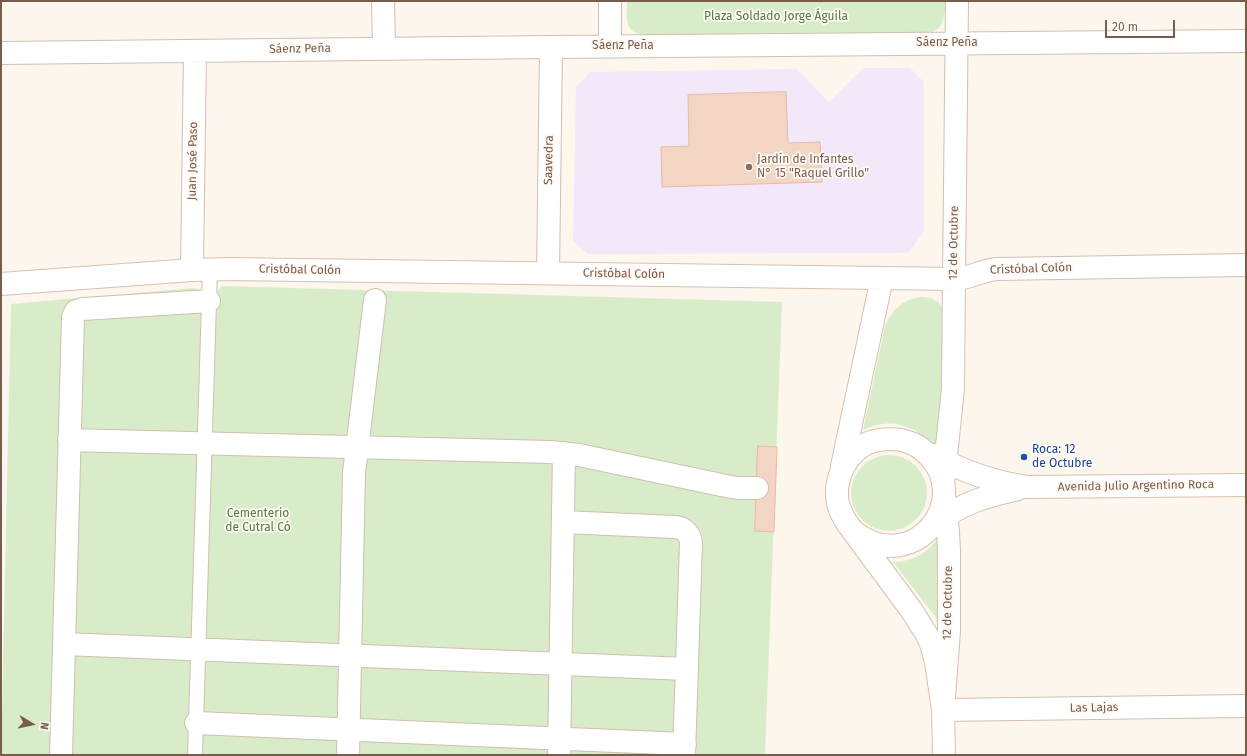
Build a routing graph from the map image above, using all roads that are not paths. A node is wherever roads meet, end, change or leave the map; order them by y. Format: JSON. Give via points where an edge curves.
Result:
{"nodes":[{"id":1,"x":383,"y":1,"type":"edge"},
{"id":2,"x":610,"y":1,"type":"edge"},
{"id":3,"x":957,"y":1,"type":"edge"},
{"id":4,"x":1246,"y":41,"type":"edge"},
{"id":5,"x":957,"y":43,"type":"junction"},
{"id":6,"x":610,"y":46,"type":"junction"},
{"id":7,"x":551,"y":47,"type":"junction"},
{"id":8,"x":384,"y":48,"type":"junction"},
{"id":9,"x":195,"y":51,"type":"junction"},
{"id":10,"x":1,"y":53,"type":"edge"},
{"id":11,"x":1246,"y":265,"type":"edge"},
{"id":12,"x":201,"y":270,"type":"junction"},
{"id":13,"x":548,"y":273,"type":"junction"},
{"id":14,"x":882,"y":278,"type":"junction"},
{"id":15,"x":954,"y":279,"type":"junction"},
{"id":16,"x":1,"y":284,"type":"edge"},
{"id":17,"x":375,"y":300,"type":"dead end"},
{"id":18,"x":209,"y":301,"type":"junction"},
{"id":19,"x":69,"y":440,"type":"junction"},
{"id":20,"x":204,"y":443,"type":"junction"},
{"id":21,"x":357,"y":447,"type":"junction"},
{"id":22,"x":922,"y":449,"type":"junction"},
{"id":23,"x":564,"y":453,"type":"junction"},
{"id":24,"x":946,"y":462,"type":"junction"},
{"id":25,"x":841,"y":472,"type":"junction"},
{"id":26,"x":1246,"y":485,"type":"edge"},
{"id":27,"x":1027,"y":487,"type":"junction"},
{"id":28,"x":757,"y":488,"type":"dead end"},
{"id":29,"x":941,"y":505,"type":"junction"},
{"id":30,"x":563,"y":522,"type":"junction"},
{"id":31,"x":854,"y":532,"type":"junction"},
{"id":32,"x":64,"y":644,"type":"junction"},
{"id":33,"x":198,"y":649,"type":"junction"},
{"id":34,"x":350,"y":655,"type":"junction"},
{"id":35,"x":560,"y":664,"type":"junction"},
{"id":36,"x":687,"y":669,"type":"junction"},
{"id":37,"x":1246,"y":706,"type":"edge"},
{"id":38,"x":943,"y":710,"type":"junction"},
{"id":39,"x":196,"y":723,"type":"junction"},
{"id":40,"x":348,"y":729,"type":"junction"},
{"id":41,"x":559,"y":747,"type":"edge"},
{"id":42,"x":684,"y":749,"type":"edge"},
{"id":43,"x":61,"y":755,"type":"edge"},
{"id":44,"x":195,"y":755,"type":"edge"},
{"id":45,"x":348,"y":755,"type":"edge"},
{"id":46,"x":944,"y":755,"type":"edge"}],
"edges":[{"from":1,"to":8,"type":"street"},
{"from":2,"to":6,"type":"street"},
{"from":3,"to":5,"type":"street","name":"12 de Octubre"},
{"from":4,"to":5,"type":"street","name":"Sáenz Peña"},
{"from":5,"to":6,"type":"street","name":"Sáenz Peña"},
{"from":5,"to":15,"type":"street","name":"12 de Octubre"},
{"from":6,"to":7,"type":"street","name":"Sáenz Peña"},
{"from":7,"to":8,"type":"street","name":"Sáenz Peña"},
{"from":7,"to":13,"type":"street","name":"Saavedra"},
{"from":8,"to":9,"type":"street","name":"Sáenz Peña"},
{"from":9,"to":10,"type":"street","name":"Sáenz Peña"},
{"from":9,"to":12,"type":"street","name":"Juan José Paso"},
{"from":11,"to":15,"type":"street","name":"Cristóbal Colón","via":[[997,269]]},
{"from":12,"to":13,"type":"street","name":"Cristóbal Colón"},
{"from":12,"to":16,"type":"street","name":"Cristóbal Colón"},
{"from":12,"to":18,"type":"lane"},
{"from":13,"to":14,"type":"street","name":"Cristóbal Colón"},
{"from":14,"to":15,"type":"street","name":"Cristóbal Colón"},
{"from":14,"to":25,"type":"street","name":"12 de Octubre"},
{"from":15,"to":24,"type":"street","name":"12 de Octubre","via":[[953,389]]},
{"from":17,"to":21,"type":"street"},
{"from":18,"to":19,"type":"street","via":[[76,311],[72,321]]},
{"from":18,"to":20,"type":"lane"},
{"from":19,"to":20,"type":"street"},
{"from":19,"to":32,"type":"street"},
{"from":20,"to":21,"type":"street"},
{"from":20,"to":33,"type":"lane"},
{"from":21,"to":23,"type":"street"},
{"from":21,"to":34,"type":"street","via":[[354,473]]},
{"from":22,"to":24,"type":"street","name":"Avenida Julio Argentino Roca"},
{"from":22,"to":25,"type":"street","name":"12 de Octubre","via":[[902,440],[881,439],[871,442],[853,454]]},
{"from":22,"to":29,"type":"street","name":"12 de Octubre","via":[[930,456],[941,474]]},
{"from":23,"to":28,"type":"street","via":[[726,486]]},
{"from":23,"to":30,"type":"street"},
{"from":24,"to":27,"type":"street","name":"Avenida Julio Argentino Roca","via":[[985,478]]},
{"from":24,"to":29,"type":"street","name":"12 de Octubre"},
{"from":25,"to":31,"type":"street","name":"12 de Octubre","via":[[837,492],[838,503]]},
{"from":26,"to":27,"type":"street","name":"Avenida Julio Argentino Roca"},
{"from":27,"to":29,"type":"street","name":"Avenida Julio Argentino Roca","via":[[975,500]]},
{"from":29,"to":31,"type":"street","name":"12 de Octubre","via":[[924,534],[905,544],[883,546]]},
{"from":29,"to":38,"type":"street","name":"12 de Octubre","via":[[949,550],[949,631]]},
{"from":30,"to":35,"type":"street"},
{"from":30,"to":36,"type":"street","via":[[674,527],[687,532],[691,543]]},
{"from":31,"to":38,"type":"street","name":"12 de Octubre","via":[[927,635],[936,662]]},
{"from":32,"to":33,"type":"street"},
{"from":32,"to":43,"type":"street"},
{"from":33,"to":34,"type":"street"},
{"from":33,"to":39,"type":"lane"},
{"from":34,"to":35,"type":"street"},
{"from":34,"to":40,"type":"street"},
{"from":35,"to":36,"type":"street"},
{"from":35,"to":41,"type":"street"},
{"from":36,"to":42,"type":"street"},
{"from":37,"to":38,"type":"street","name":"Las Lajas"},
{"from":38,"to":46,"type":"street","name":"12 de Octubre"},
{"from":39,"to":40,"type":"street"},
{"from":39,"to":44,"type":"lane"},
{"from":40,"to":41,"type":"street"},
{"from":40,"to":45,"type":"street"},
{"from":41,"to":42,"type":"street"}]}
